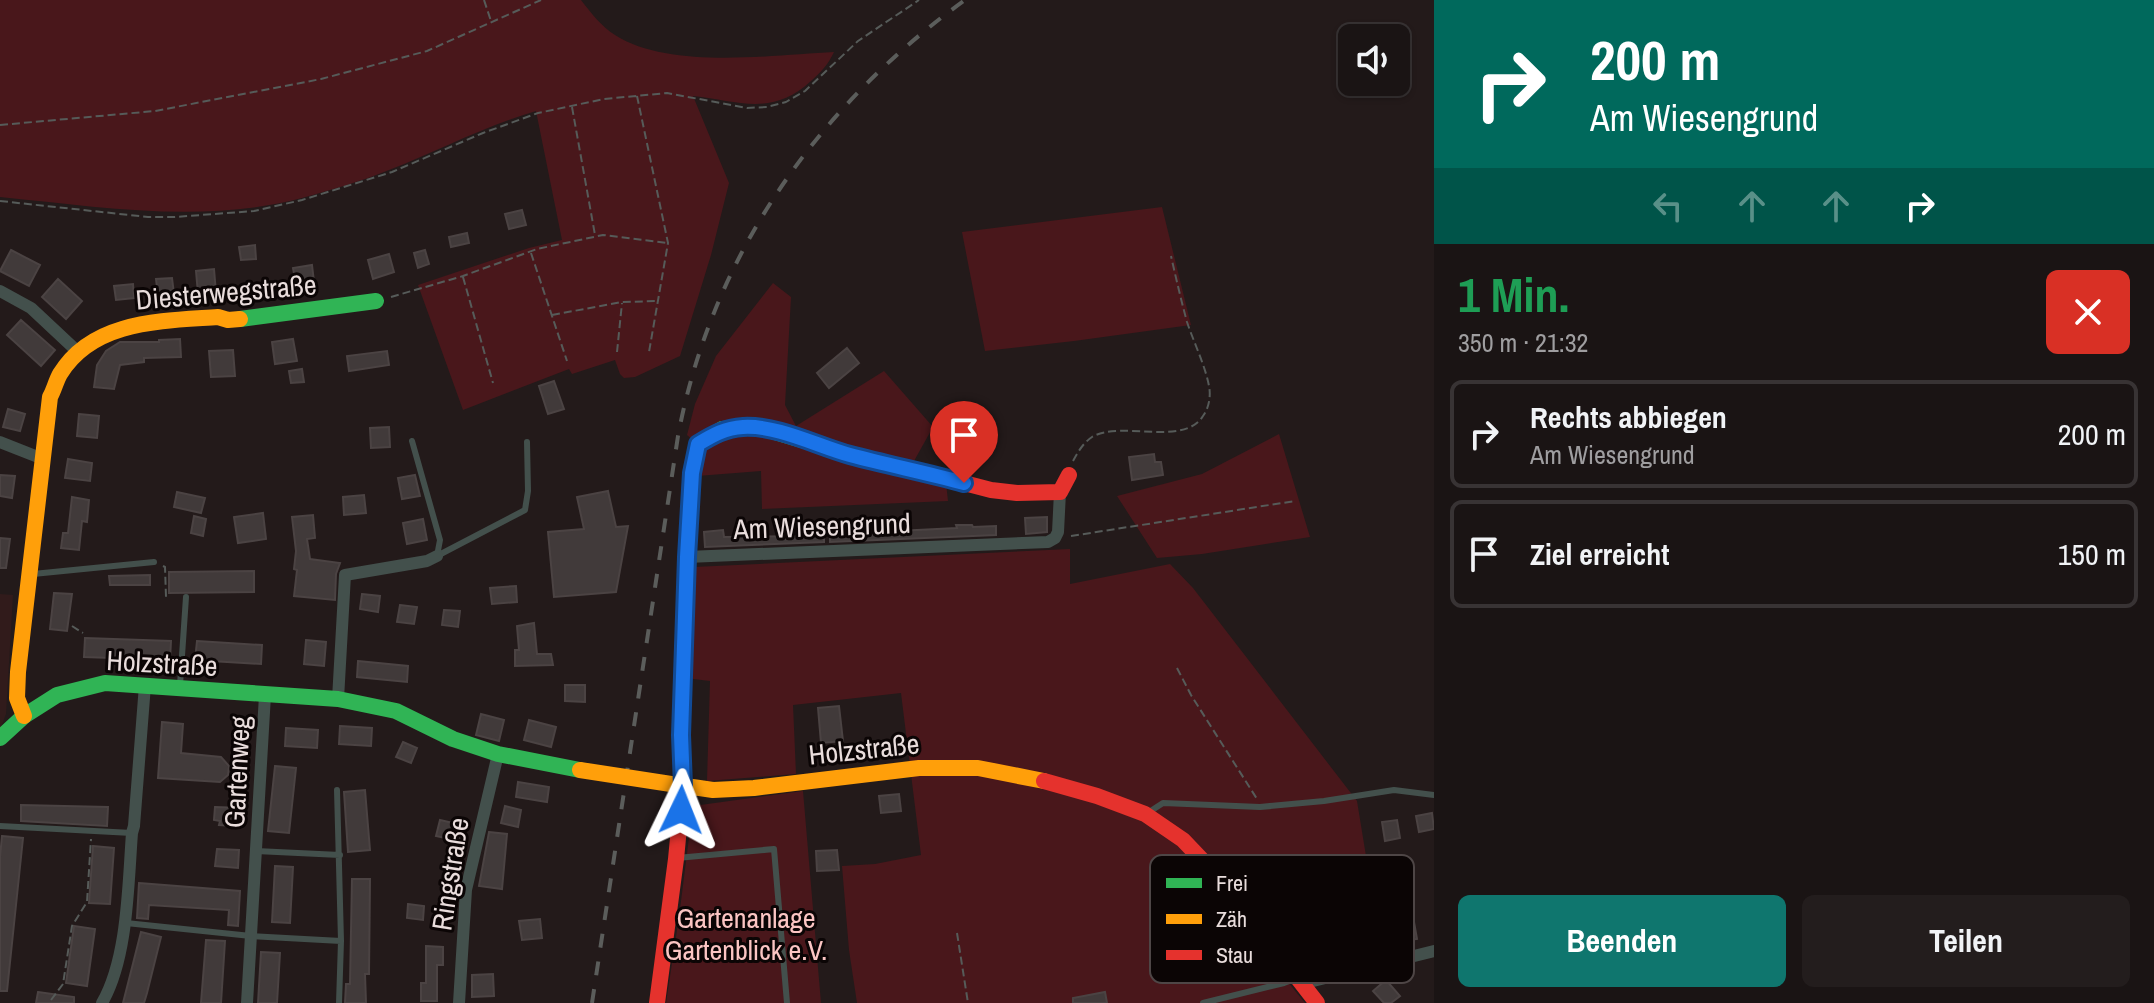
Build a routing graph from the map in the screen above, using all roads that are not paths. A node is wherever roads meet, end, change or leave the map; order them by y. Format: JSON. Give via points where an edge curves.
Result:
{"nodes":[{"id":1,"x":0,"y":291,"type":"edge"},
{"id":2,"x":376,"y":301,"type":"road end"},
{"id":3,"x":78,"y":352,"type":"junction"},
{"id":4,"x":412,"y":441,"type":"dead end"},
{"id":5,"x":0,"y":442,"type":"edge"},
{"id":6,"x":527,"y":442,"type":"dead end"},
{"id":7,"x":43,"y":459,"type":"junction"},
{"id":8,"x":1069,"y":475,"type":"road end"},
{"id":9,"x":1060,"y":492,"type":"junction"},
{"id":10,"x":437,"y":556,"type":"junction"},
{"id":11,"x":687,"y":557,"type":"junction"},
{"id":12,"x":154,"y":562,"type":"road end"},
{"id":13,"x":29,"y":575,"type":"junction"},
{"id":14,"x":186,"y":597,"type":"dead end"},
{"id":15,"x":145,"y":685,"type":"junction"},
{"id":16,"x":180,"y":688,"type":"junction"},
{"id":17,"x":265,"y":695,"type":"junction"},
{"id":18,"x":338,"y":699,"type":"junction"},
{"id":19,"x":24,"y":716,"type":"junction"},
{"id":20,"x":0,"y":738,"type":"edge"},
{"id":21,"x":498,"y":754,"type":"junction"},
{"id":22,"x":677,"y":785,"type":"junction"},
{"id":23,"x":337,"y":790,"type":"dead end"},
{"id":24,"x":1434,"y":795,"type":"edge"},
{"id":25,"x":1145,"y":814,"type":"junction"},
{"id":26,"x":0,"y":826,"type":"edge"},
{"id":27,"x":132,"y":833,"type":"junction"},
{"id":28,"x":256,"y":851,"type":"junction"},
{"id":29,"x":340,"y":855,"type":"junction"},
{"id":30,"x":1197,"y":855,"type":"edge"},
{"id":31,"x":676,"y":859,"type":"junction"},
{"id":32,"x":126,"y":923,"type":"junction"},
{"id":33,"x":251,"y":936,"type":"junction"},
{"id":34,"x":341,"y":941,"type":"junction"},
{"id":35,"x":782,"y":947,"type":"junction"},
{"id":36,"x":1434,"y":951,"type":"edge"},
{"id":37,"x":1414,"y":955,"type":"edge"},
{"id":38,"x":664,"y":958,"type":"junction"},
{"id":39,"x":1284,"y":983,"type":"edge"},
{"id":40,"x":1301,"y":983,"type":"edge"},
{"id":41,"x":102,"y":1003,"type":"edge"},
{"id":42,"x":247,"y":1003,"type":"edge"},
{"id":43,"x":339,"y":1003,"type":"edge"},
{"id":44,"x":459,"y":1003,"type":"edge"},
{"id":45,"x":657,"y":1003,"type":"edge"},
{"id":46,"x":787,"y":1003,"type":"edge"},
{"id":47,"x":1203,"y":1003,"type":"edge"},
{"id":48,"x":1317,"y":1003,"type":"edge"}],
"edges":[{"from":1,"to":3,"type":"street","via":[[31,308]]},
{"from":2,"to":3,"type":"street","name":"Diesterwegstraße","via":[[273,316],[135,324]]},
{"from":3,"to":7,"type":"street","name":"Diesterwegstraße","via":[[50,397]]},
{"from":4,"to":10,"type":"lane","via":[[440,540]]},
{"from":5,"to":7,"type":"street"},
{"from":6,"to":10,"type":"lane","via":[[525,510]]},
{"from":7,"to":13,"type":"street","name":"Diesterwegstraße"},
{"from":8,"to":9,"type":"street"},
{"from":9,"to":11,"type":"street","name":"Am Wiesengrund","via":[[1058,532],[1048,542]]},
{"from":9,"to":11,"type":"street","name":"Am Wiesengrund","via":[[991,490],[758,427],[722,429],[698,444]]},
{"from":10,"to":18,"type":"street","via":[[345,575]]},
{"from":11,"to":22,"type":"street","name":"Am Wiesengrund"},
{"from":12,"to":13,"type":"lane"},
{"from":13,"to":19,"type":"street","name":"Diesterwegstraße","via":[[17,698]]},
{"from":14,"to":16,"type":"lane"},
{"from":15,"to":16,"type":"street","name":"Holzstraße"},
{"from":15,"to":19,"type":"street","name":"Holzstraße","via":[[105,683],[57,695]]},
{"from":15,"to":27,"type":"street"},
{"from":16,"to":17,"type":"street","name":"Holzstraße"},
{"from":17,"to":18,"type":"street","name":"Holzstraße"},
{"from":17,"to":28,"type":"street","name":"Gartenweg"},
{"from":18,"to":21,"type":"street","name":"Holzstraße","via":[[396,711]]},
{"from":19,"to":20,"type":"street","name":"Holzstraße"},
{"from":21,"to":22,"type":"street","name":"Holzstraße","bridge":true},
{"from":21,"to":44,"type":"street","name":"Ringstraße","via":[[466,890]]},
{"from":22,"to":25,"type":"street","name":"Holzstraße","via":[[727,790],[919,768],[978,768],[1042,780]]},
{"from":22,"to":31,"type":"street","name":"Am Wiesengrund"},
{"from":23,"to":29,"type":"lane"},
{"from":24,"to":25,"type":"lane","via":[[1394,790],[1260,807],[1163,803]]},
{"from":25,"to":30,"type":"street","name":"Holzstraße"},
{"from":26,"to":27,"type":"lane"},
{"from":27,"to":32,"type":"street"},
{"from":28,"to":29,"type":"lane","name":"Gartenweg"},
{"from":28,"to":33,"type":"street","name":"Gartenweg"},
{"from":29,"to":34,"type":"lane"},
{"from":31,"to":35,"type":"lane","via":[[774,849]]},
{"from":31,"to":38,"type":"street","name":"Am Wiesengrund"},
{"from":32,"to":33,"type":"lane"},
{"from":32,"to":41,"type":"street"},
{"from":33,"to":34,"type":"lane"},
{"from":33,"to":42,"type":"street","name":"Gartenweg"},
{"from":34,"to":43,"type":"lane"},
{"from":35,"to":38,"type":"lane"},
{"from":35,"to":46,"type":"lane"},
{"from":36,"to":37,"type":"street"},
{"from":38,"to":45,"type":"street","name":"Am Wiesengrund"},
{"from":39,"to":47,"type":"lane"},
{"from":40,"to":48,"type":"street","name":"Holzstraße"}]}
